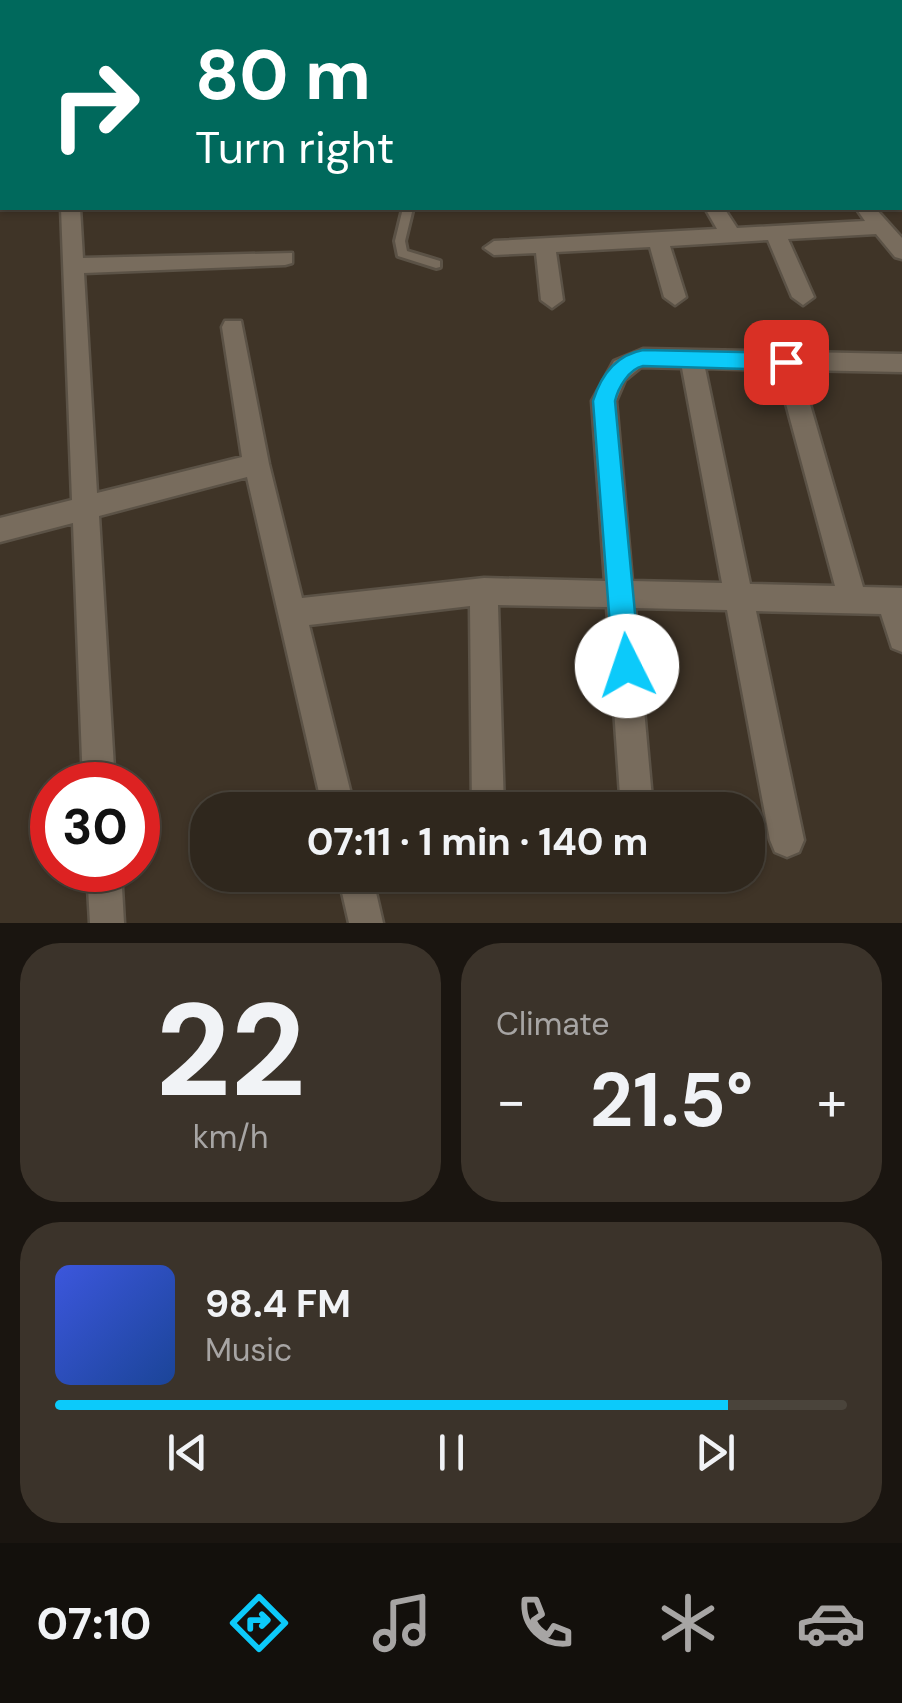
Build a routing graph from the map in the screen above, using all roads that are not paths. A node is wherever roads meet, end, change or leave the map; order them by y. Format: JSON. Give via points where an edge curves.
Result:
{"nodes":[{"id":1,"x":70,"y":210,"type":"edge"},
{"id":2,"x":408,"y":210,"type":"edge"},
{"id":3,"x":715,"y":210,"type":"edge"},
{"id":4,"x":867,"y":210,"type":"edge"},
{"id":5,"x":883,"y":227,"type":"junction"},
{"id":6,"x":775,"y":234,"type":"junction"},
{"id":7,"x":732,"y":236,"type":"junction"},
{"id":8,"x":658,"y":241,"type":"junction"},
{"id":9,"x":546,"y":246,"type":"junction"},
{"id":10,"x":494,"y":248,"type":"dead end"},
{"id":11,"x":902,"y":252,"type":"edge"},
{"id":12,"x":285,"y":258,"type":"dead end"},
{"id":13,"x":436,"y":264,"type":"dead end"},
{"id":14,"x":71,"y":266,"type":"junction"},
{"id":15,"x":675,"y":297,"type":"dead end"},
{"id":16,"x":803,"y":297,"type":"dead end"},
{"id":17,"x":552,"y":300,"type":"dead end"},
{"id":18,"x":233,"y":327,"type":"dead end"},
{"id":19,"x":692,"y":362,"type":"junction"},
{"id":20,"x":786,"y":362,"type":"junction"},
{"id":21,"x":900,"y":368,"type":"edge"},
{"id":22,"x":256,"y":464,"type":"junction"},
{"id":23,"x":82,"y":512,"type":"junction"},
{"id":24,"x":0,"y":530,"type":"edge"},
{"id":25,"x":484,"y":591,"type":"junction"},
{"id":26,"x":622,"y":594,"type":"junction"},
{"id":27,"x":742,"y":596,"type":"junction"},
{"id":28,"x":853,"y":600,"type":"junction"},
{"id":29,"x":896,"y":601,"type":"edge"},
{"id":30,"x":292,"y":613,"type":"junction"},
{"id":31,"x":902,"y":638,"type":"edge"},
{"id":32,"x":98,"y":762,"type":"edge"},
{"id":33,"x":335,"y":792,"type":"edge"},
{"id":34,"x":488,"y":792,"type":"edge"},
{"id":35,"x":636,"y":792,"type":"edge"},
{"id":36,"x":787,"y":840,"type":"dead end"},
{"id":37,"x":105,"y":892,"type":"edge"},
{"id":38,"x":358,"y":892,"type":"edge"},
{"id":39,"x":107,"y":923,"type":"edge"},
{"id":40,"x":366,"y":923,"type":"edge"}],
"edges":[{"from":1,"to":14,"type":"street"},
{"from":2,"to":13,"type":"lane","via":[[402,253]]},
{"from":3,"to":7,"type":"street"},
{"from":4,"to":5,"type":"street"},
{"from":5,"to":6,"type":"street"},
{"from":5,"to":11,"type":"street"},
{"from":6,"to":7,"type":"street"},
{"from":6,"to":16,"type":"street"},
{"from":7,"to":8,"type":"street"},
{"from":8,"to":9,"type":"street"},
{"from":8,"to":15,"type":"street"},
{"from":9,"to":10,"type":"street"},
{"from":9,"to":17,"type":"street"},
{"from":12,"to":14,"type":"street"},
{"from":14,"to":23,"type":"street"},
{"from":18,"to":22,"type":"street"},
{"from":19,"to":20,"type":"street"},
{"from":19,"to":26,"type":"street","via":[[630,360],[608,386]]},
{"from":19,"to":27,"type":"street"},
{"from":20,"to":21,"type":"street"},
{"from":20,"to":28,"type":"street"},
{"from":22,"to":23,"type":"street"},
{"from":22,"to":30,"type":"street"},
{"from":23,"to":24,"type":"street"},
{"from":23,"to":32,"type":"street"},
{"from":25,"to":26,"type":"street"},
{"from":25,"to":30,"type":"street"},
{"from":25,"to":34,"type":"street"},
{"from":26,"to":27,"type":"street"},
{"from":26,"to":35,"type":"street"},
{"from":27,"to":28,"type":"street"},
{"from":27,"to":36,"type":"street"},
{"from":28,"to":29,"type":"street"},
{"from":29,"to":31,"type":"street"},
{"from":30,"to":33,"type":"street"},
{"from":37,"to":39,"type":"street"},
{"from":38,"to":40,"type":"street"}]}
